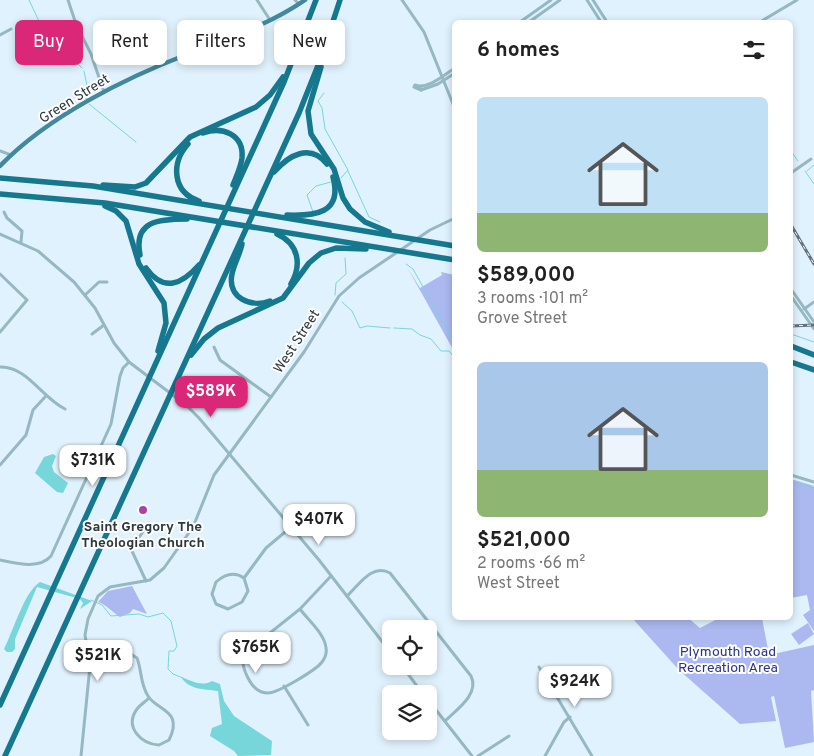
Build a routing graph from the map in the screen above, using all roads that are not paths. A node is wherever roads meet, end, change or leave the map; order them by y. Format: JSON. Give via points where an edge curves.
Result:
{"nodes":[{"id":1,"x":68,"y":0,"type":"edge"},
{"id":2,"x":257,"y":0,"type":"edge"},
{"id":3,"x":304,"y":0,"type":"edge"},
{"id":4,"x":316,"y":0,"type":"edge"},
{"id":5,"x":340,"y":0,"type":"edge"},
{"id":6,"x":402,"y":0,"type":"edge"},
{"id":7,"x":551,"y":0,"type":"edge"},
{"id":8,"x":560,"y":0,"type":"edge"},
{"id":9,"x":593,"y":0,"type":"edge"},
{"id":10,"x":797,"y":0,"type":"edge"},
{"id":11,"x":587,"y":1,"type":"edge"},
{"id":12,"x":791,"y":1,"type":"edge"},
{"id":13,"x":297,"y":2,"type":"edge"},
{"id":14,"x":309,"y":20,"type":"edge"},
{"id":15,"x":333,"y":20,"type":"edge"},
{"id":16,"x":523,"y":20,"type":"edge"},
{"id":17,"x":532,"y":20,"type":"edge"},
{"id":18,"x":600,"y":20,"type":"edge"},
{"id":19,"x":606,"y":20,"type":"edge"},
{"id":20,"x":763,"y":20,"type":"edge"},
{"id":21,"x":270,"y":21,"type":"junction"},
{"id":22,"x":11,"y":29,"type":"dead end"},
{"id":23,"x":0,"y":35,"type":"edge"},
{"id":24,"x":290,"y":65,"type":"edge"},
{"id":25,"x":291,"y":65,"type":"edge"},
{"id":26,"x":318,"y":65,"type":"edge"},
{"id":27,"x":320,"y":65,"type":"edge"},
{"id":28,"x":452,"y":70,"type":"edge"},
{"id":29,"x":452,"y":75,"type":"edge"},
{"id":30,"x":442,"y":76,"type":"junction"},
{"id":31,"x":444,"y":81,"type":"junction"},
{"id":32,"x":104,"y":92,"type":"junction"},
{"id":33,"x":452,"y":101,"type":"edge"},
{"id":34,"x":0,"y":151,"type":"edge"},
{"id":35,"x":11,"y":155,"type":"junction"},
{"id":36,"x":811,"y":159,"type":"dead end"},
{"id":37,"x":0,"y":166,"type":"edge"},
{"id":38,"x":793,"y":172,"type":"edge"},
{"id":39,"x":270,"y":177,"type":"junction"},
{"id":40,"x":0,"y":178,"type":"edge"},
{"id":41,"x":57,"y":182,"type":"junction"},
{"id":42,"x":0,"y":194,"type":"edge"},
{"id":43,"x":71,"y":199,"type":"junction"},
{"id":44,"x":217,"y":206,"type":"junction"},
{"id":45,"x":227,"y":207,"type":"junction"},
{"id":46,"x":4,"y":212,"type":"dead end"},
{"id":47,"x":262,"y":214,"type":"junction"},
{"id":48,"x":452,"y":219,"type":"edge"},
{"id":49,"x":211,"y":220,"type":"junction"},
{"id":50,"x":256,"y":228,"type":"junction"},
{"id":51,"x":245,"y":232,"type":"junction"},
{"id":52,"x":0,"y":234,"type":"edge"},
{"id":53,"x":400,"y":236,"type":"junction"},
{"id":54,"x":21,"y":242,"type":"junction"},
{"id":55,"x":452,"y":245,"type":"edge"},
{"id":56,"x":396,"y":251,"type":"junction"},
{"id":57,"x":203,"y":259,"type":"junction"},
{"id":58,"x":452,"y":260,"type":"edge"},
{"id":59,"x":0,"y":274,"type":"edge"},
{"id":60,"x":106,"y":282,"type":"dead end"},
{"id":61,"x":793,"y":292,"type":"edge"},
{"id":62,"x":85,"y":295,"type":"junction"},
{"id":63,"x":793,"y":298,"type":"edge"},
{"id":64,"x":814,"y":302,"type":"edge"},
{"id":65,"x":803,"y":310,"type":"junction"},
{"id":66,"x":104,"y":325,"type":"junction"},
{"id":67,"x":813,"y":326,"type":"edge"},
{"id":68,"x":0,"y":332,"type":"edge"},
{"id":69,"x":92,"y":334,"type":"dead end"},
{"id":70,"x":214,"y":347,"type":"dead end"},
{"id":71,"x":793,"y":347,"type":"edge"},
{"id":72,"x":814,"y":355,"type":"edge"},
{"id":73,"x":129,"y":362,"type":"junction"},
{"id":74,"x":793,"y":363,"type":"edge"},
{"id":75,"x":184,"y":364,"type":"junction"},
{"id":76,"x":0,"y":367,"type":"edge"},
{"id":77,"x":814,"y":370,"type":"edge"},
{"id":78,"x":151,"y":374,"type":"junction"},
{"id":79,"x":271,"y":396,"type":"junction"},
{"id":80,"x":45,"y":397,"type":"junction"},
{"id":81,"x":65,"y":410,"type":"dead end"},
{"id":82,"x":230,"y":453,"type":"junction"},
{"id":83,"x":0,"y":464,"type":"edge"},
{"id":84,"x":793,"y":476,"type":"edge"},
{"id":85,"x":814,"y":482,"type":"edge"},
{"id":86,"x":149,"y":523,"type":"dead end"},
{"id":87,"x":291,"y":527,"type":"junction"},
{"id":88,"x":0,"y":560,"type":"edge"},
{"id":89,"x":331,"y":576,"type":"junction"},
{"id":90,"x":244,"y":578,"type":"junction"},
{"id":91,"x":146,"y":581,"type":"junction"},
{"id":92,"x":347,"y":596,"type":"junction"},
{"id":93,"x":300,"y":609,"type":"junction"},
{"id":94,"x":382,"y":641,"type":"edge"},
{"id":95,"x":89,"y":657,"type":"junction"},
{"id":96,"x":539,"y":667,"type":"dead end"},
{"id":97,"x":284,"y":686,"type":"junction"},
{"id":98,"x":148,"y":698,"type":"junction"},
{"id":99,"x":0,"y":705,"type":"edge"},
{"id":100,"x":437,"y":712,"type":"edge"},
{"id":101,"x":570,"y":717,"type":"junction"},
{"id":102,"x":444,"y":721,"type":"junction"},
{"id":103,"x":308,"y":725,"type":"dead end"},
{"id":104,"x":509,"y":736,"type":"dead end"},
{"id":105,"x":5,"y":756,"type":"edge"},
{"id":106,"x":81,"y":756,"type":"edge"},
{"id":107,"x":472,"y":756,"type":"edge"},
{"id":108,"x":478,"y":756,"type":"edge"},
{"id":109,"x":545,"y":756,"type":"edge"},
{"id":110,"x":592,"y":756,"type":"edge"}],
"edges":[{"from":1,"to":32,"type":"street"},
{"from":2,"to":21,"type":"street"},
{"from":3,"to":13,"type":"main road","name":"Green Street"},
{"from":4,"to":14,"type":"highway"},
{"from":5,"to":15,"type":"highway"},
{"from":6,"to":30,"type":"street","via":[[424,32]]},
{"from":7,"to":16,"type":"street"},
{"from":8,"to":17,"type":"street"},
{"from":9,"to":19,"type":"street"},
{"from":10,"to":12,"type":"street"},
{"from":11,"to":18,"type":"street"},
{"from":12,"to":20,"type":"street"},
{"from":13,"to":21,"type":"main road","name":"Green Street"},
{"from":21,"to":32,"type":"main road","name":"Green Street","via":[[127,78]]},
{"from":22,"to":23,"type":"street"},
{"from":24,"to":41,"type":"highway","via":[[280,83],[265,100],[250,110],[192,135],[146,183],[131,187]]},
{"from":25,"to":45,"type":"highway"},
{"from":26,"to":39,"type":"highway"},
{"from":27,"to":53,"type":"highway","via":[[308,111],[311,134],[333,168],[351,211],[367,223]]},
{"from":28,"to":30,"type":"street"},
{"from":29,"to":31,"type":"street"},
{"from":30,"to":31,"type":"street"},
{"from":30,"to":31,"type":"street","via":[[421,88]]},
{"from":31,"to":33,"type":"street"},
{"from":32,"to":35,"type":"main road","name":"Green Street"},
{"from":34,"to":35,"type":"street"},
{"from":35,"to":37,"type":"main road","name":"Green Street"},
{"from":36,"to":38,"type":"street"},
{"from":39,"to":47,"type":"highway","via":[[291,156],[301,152],[312,153],[322,159],[330,170],[334,194],[328,207],[316,214]]},
{"from":39,"to":51,"type":"highway"},
{"from":40,"to":41,"type":"highway"},
{"from":41,"to":44,"type":"highway"},
{"from":42,"to":43,"type":"highway"},
{"from":43,"to":49,"type":"highway"},
{"from":43,"to":78,"type":"highway","via":[[107,206],[122,216],[130,230],[139,264],[163,302],[166,323]]},
{"from":44,"to":45,"type":"highway","via":[[187,195],[179,186],[176,172],[181,153],[189,142],[201,134],[218,130],[233,135],[242,152]]},
{"from":44,"to":47,"type":"highway"},
{"from":45,"to":57,"type":"highway"},
{"from":46,"to":54,"type":"street","via":[[22,231]]},
{"from":47,"to":53,"type":"highway"},
{"from":48,"to":79,"type":"street","name":"West Street","via":[[430,230],[339,296],[304,352]]},
{"from":49,"to":50,"type":"highway"},
{"from":49,"to":57,"type":"highway","via":[[160,219],[148,226],[139,239],[144,265],[163,283],[182,280]]},
{"from":50,"to":51,"type":"highway","via":[[285,238],[294,246],[298,258],[290,285],[281,295],[266,303],[244,302],[232,285]]},
{"from":50,"to":56,"type":"highway"},
{"from":51,"to":75,"type":"highway"},
{"from":52,"to":54,"type":"street"},
{"from":53,"to":55,"type":"highway"},
{"from":54,"to":62,"type":"street","via":[[45,256]]},
{"from":56,"to":58,"type":"highway"},
{"from":56,"to":75,"type":"highway","via":[[340,248],[321,253],[309,263],[283,298],[216,329]]},
{"from":57,"to":78,"type":"highway"},
{"from":59,"to":68,"type":"street","via":[[27,300]]},
{"from":60,"to":62,"type":"street","via":[[99,282]]},
{"from":61,"to":65,"type":"street"},
{"from":62,"to":66,"type":"street"},
{"from":63,"to":65,"type":"street"},
{"from":64,"to":65,"type":"street"},
{"from":65,"to":67,"type":"street"},
{"from":66,"to":69,"type":"street"},
{"from":66,"to":73,"type":"street"},
{"from":70,"to":79,"type":"street","via":[[220,360]]},
{"from":71,"to":72,"type":"highway"},
{"from":73,"to":82,"type":"street","via":[[199,418]]},
{"from":73,"to":88,"type":"street","via":[[120,376],[112,424],[51,556],[33,565]]},
{"from":74,"to":77,"type":"highway"},
{"from":75,"to":105,"type":"highway"},
{"from":76,"to":80,"type":"street","via":[[9,366],[17,370]]},
{"from":78,"to":99,"type":"highway"},
{"from":79,"to":82,"type":"street","name":"West Street"},
{"from":80,"to":81,"type":"street"},
{"from":80,"to":83,"type":"street","via":[[33,410],[26,434]]},
{"from":82,"to":87,"type":"street"},
{"from":82,"to":91,"type":"street","name":"West Street","via":[[211,481],[187,536],[159,574]]},
{"from":84,"to":85,"type":"street"},
{"from":86,"to":91,"type":"street","via":[[131,549]]},
{"from":87,"to":89,"type":"street"},
{"from":87,"to":90,"type":"street","via":[[267,547]]},
{"from":89,"to":92,"type":"street"},
{"from":89,"to":93,"type":"street"},
{"from":90,"to":90,"type":"street","via":[[232,573],[218,580],[212,592],[216,604],[228,609],[242,602],[248,591]]},
{"from":91,"to":95,"type":"street","name":"West Street","via":[[110,587],[96,599],[85,635]]},
{"from":92,"to":94,"type":"street"},
{"from":92,"to":102,"type":"street","via":[[372,572],[388,572],[471,676],[472,693]]},
{"from":93,"to":97,"type":"street","via":[[324,641],[326,654],[319,665]]},
{"from":93,"to":97,"type":"street","via":[[249,649],[243,660],[245,672],[257,690],[271,693]]},
{"from":95,"to":98,"type":"street","via":[[126,651],[133,654]]},
{"from":95,"to":106,"type":"street","name":"West Street"},
{"from":96,"to":101,"type":"street"},
{"from":97,"to":103,"type":"street"},
{"from":98,"to":98,"type":"street","via":[[168,711],[173,726],[169,740],[159,745],[143,741],[134,732],[137,709]]},
{"from":100,"to":102,"type":"street"},
{"from":101,"to":109,"type":"street","via":[[564,721]]},
{"from":101,"to":110,"type":"street"},
{"from":102,"to":107,"type":"street"},
{"from":104,"to":108,"type":"street"}]}
